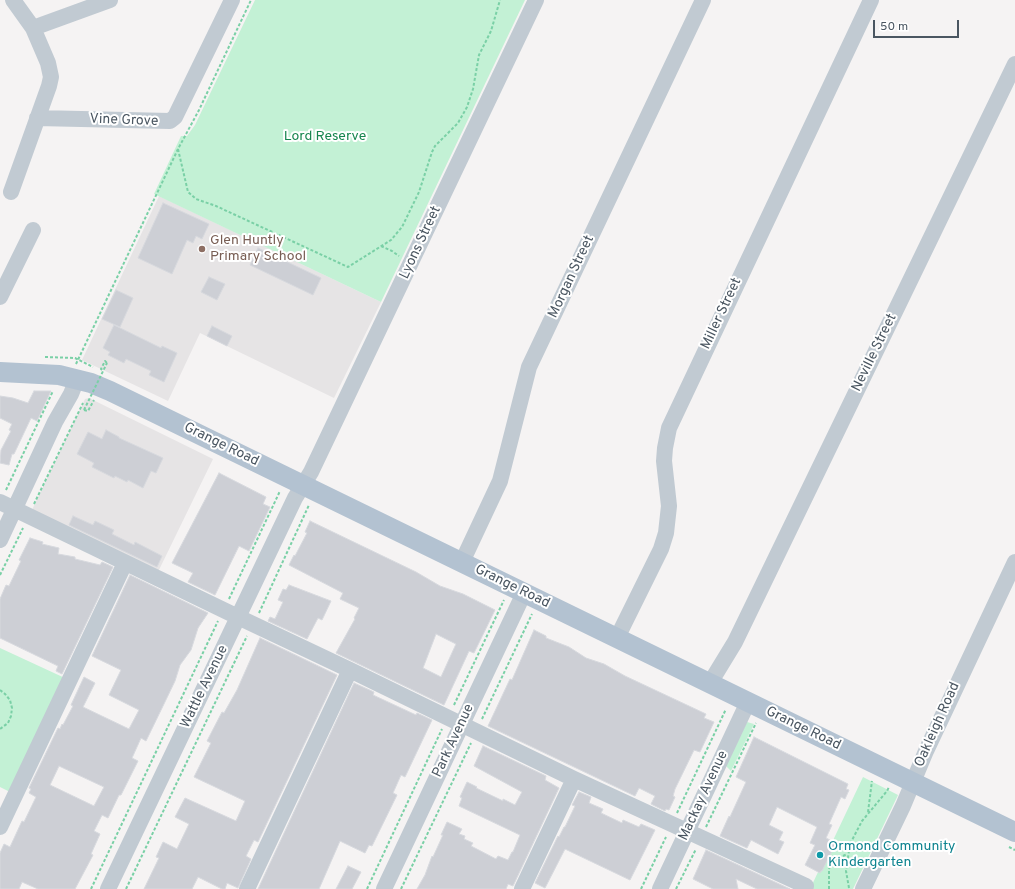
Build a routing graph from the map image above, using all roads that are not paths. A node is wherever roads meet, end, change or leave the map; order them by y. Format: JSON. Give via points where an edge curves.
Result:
{"nodes":[{"id":1,"x":13,"y":0,"type":"edge"},
{"id":2,"x":110,"y":0,"type":"edge"},
{"id":3,"x":232,"y":0,"type":"edge"},
{"id":4,"x":536,"y":0,"type":"edge"},
{"id":5,"x":703,"y":0,"type":"edge"},
{"id":6,"x":871,"y":0,"type":"edge"},
{"id":7,"x":33,"y":28,"type":"junction"},
{"id":8,"x":1015,"y":64,"type":"edge"},
{"id":9,"x":37,"y":118,"type":"junction"},
{"id":10,"x":11,"y":192,"type":"dead end"},
{"id":11,"x":33,"y":230,"type":"dead end"},
{"id":12,"x":0,"y":297,"type":"edge"},
{"id":13,"x":0,"y":372,"type":"edge"},
{"id":14,"x":67,"y":381,"type":"junction"},
{"id":15,"x":303,"y":485,"type":"junction"},
{"id":16,"x":2,"y":498,"type":"edge"},
{"id":17,"x":22,"y":512,"type":"junction"},
{"id":18,"x":0,"y":540,"type":"edge"},
{"id":19,"x":125,"y":562,"type":"junction"},
{"id":20,"x":462,"y":562,"type":"junction"},
{"id":21,"x":1015,"y":562,"type":"edge"},
{"id":22,"x":524,"y":593,"type":"junction"},
{"id":23,"x":238,"y":617,"type":"junction"},
{"id":24,"x":617,"y":638,"type":"junction"},
{"id":25,"x":350,"y":670,"type":"junction"},
{"id":26,"x":714,"y":685,"type":"junction"},
{"id":27,"x":748,"y":702,"type":"junction"},
{"id":28,"x":455,"y":720,"type":"junction"},
{"id":29,"x":574,"y":779,"type":"junction"},
{"id":30,"x":913,"y":782,"type":"junction"},
{"id":31,"x":0,"y":827,"type":"edge"},
{"id":32,"x":1015,"y":832,"type":"edge"},
{"id":33,"x":694,"y":835,"type":"junction"},
{"id":34,"x":108,"y":889,"type":"edge"},
{"id":35,"x":247,"y":889,"type":"edge"},
{"id":36,"x":384,"y":889,"type":"edge"},
{"id":37,"x":522,"y":889,"type":"edge"},
{"id":38,"x":660,"y":889,"type":"edge"},
{"id":39,"x":805,"y":889,"type":"edge"},
{"id":40,"x":863,"y":889,"type":"edge"}],
"edges":[{"from":1,"to":7,"type":"street"},
{"from":2,"to":7,"type":"street"},
{"from":3,"to":9,"type":"street","name":"Vine Grove","via":[[175,117],[170,121]]},
{"from":4,"to":15,"type":"street","name":"Lyons Street","via":[[312,472]]},
{"from":5,"to":20,"type":"street","name":"Morgan Street","via":[[531,363],[500,481]]},
{"from":6,"to":24,"type":"street","name":"Miller Street","via":[[672,422],[667,436],[664,461],[669,506],[666,533]]},
{"from":7,"to":9,"type":"street","via":[[51,76]]},
{"from":8,"to":26,"type":"street","name":"Neville Street"},
{"from":9,"to":10,"type":"street"},
{"from":11,"to":12,"type":"street"},
{"from":13,"to":14,"type":"main road","name":"Grange Road","via":[[38,374]]},
{"from":14,"to":15,"type":"main road","name":"Grange Road","via":[[92,383]]},
{"from":14,"to":17,"type":"street"},
{"from":15,"to":20,"type":"main road","name":"Grange Road"},
{"from":15,"to":23,"type":"street","name":"Wattle Avenue"},
{"from":16,"to":17,"type":"street"},
{"from":17,"to":18,"type":"street"},
{"from":17,"to":19,"type":"street"},
{"from":19,"to":23,"type":"street"},
{"from":19,"to":31,"type":"street"},
{"from":20,"to":22,"type":"main road","name":"Grange Road"},
{"from":21,"to":30,"type":"street","name":"Oakleigh Road"},
{"from":22,"to":24,"type":"main road","name":"Grange Road"},
{"from":22,"to":28,"type":"street","name":"Park Avenue"},
{"from":23,"to":25,"type":"street"},
{"from":23,"to":34,"type":"street","name":"Wattle Avenue"},
{"from":24,"to":26,"type":"main road","name":"Grange Road"},
{"from":25,"to":28,"type":"street"},
{"from":25,"to":35,"type":"street"},
{"from":26,"to":27,"type":"main road","name":"Grange Road"},
{"from":27,"to":30,"type":"main road","name":"Grange Road"},
{"from":27,"to":33,"type":"street","name":"Mackay Avenue"},
{"from":28,"to":29,"type":"street"},
{"from":28,"to":36,"type":"street","name":"Park Avenue"},
{"from":29,"to":33,"type":"street"},
{"from":29,"to":37,"type":"street"},
{"from":30,"to":32,"type":"main road","name":"Grange Road"},
{"from":30,"to":40,"type":"street","name":"Oakleigh Road"},
{"from":33,"to":38,"type":"street","name":"Mackay Avenue"},
{"from":33,"to":39,"type":"street","via":[[806,886]]}]}
